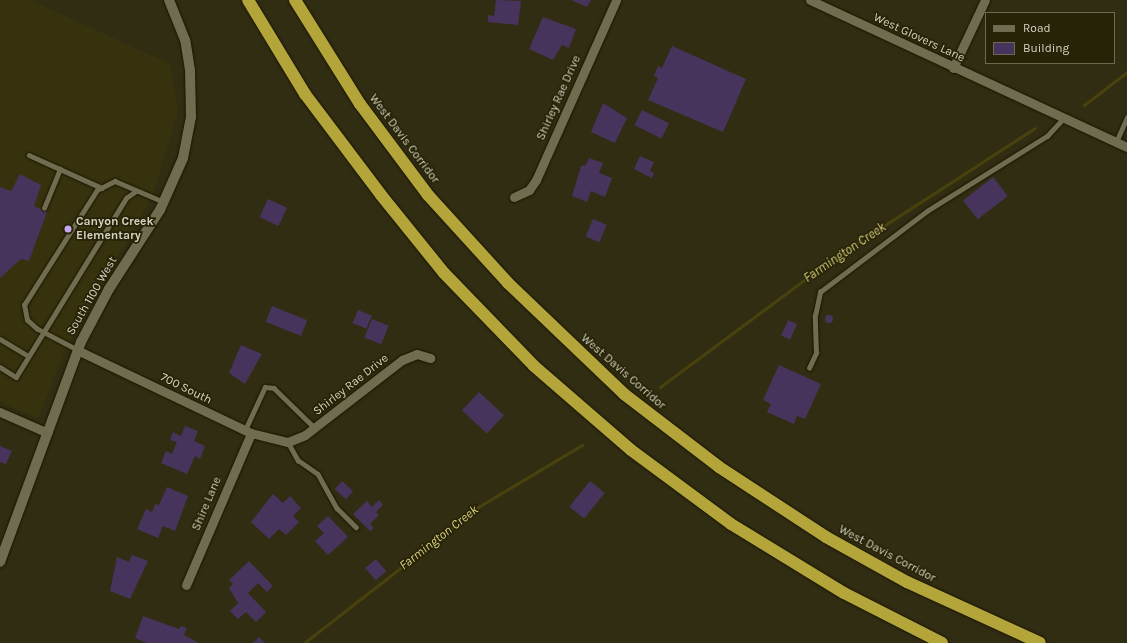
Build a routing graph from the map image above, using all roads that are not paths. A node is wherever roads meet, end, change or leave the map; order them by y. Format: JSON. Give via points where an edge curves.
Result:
{"nodes":[{"id":1,"x":169,"y":0,"type":"edge"},
{"id":2,"x":248,"y":0,"type":"edge"},
{"id":3,"x":295,"y":0,"type":"edge"},
{"id":4,"x":616,"y":0,"type":"edge"},
{"id":5,"x":810,"y":0,"type":"edge"},
{"id":6,"x":985,"y":0,"type":"edge"},
{"id":7,"x":953,"y":68,"type":"junction"},
{"id":8,"x":1127,"y":116,"type":"edge"},
{"id":9,"x":1064,"y":118,"type":"junction"},
{"id":10,"x":1116,"y":142,"type":"junction"},
{"id":11,"x":1127,"y":147,"type":"edge"},
{"id":12,"x":29,"y":155,"type":"dead end"},
{"id":13,"x":60,"y":169,"type":"junction"},
{"id":14,"x":102,"y":188,"type":"junction"},
{"id":15,"x":136,"y":191,"type":"junction"},
{"id":16,"x":514,"y":197,"type":"dead end"},
{"id":17,"x":164,"y":202,"type":"junction"},
{"id":18,"x":44,"y":208,"type":"dead end"},
{"id":19,"x":43,"y":332,"type":"junction"},
{"id":20,"x":0,"y":339,"type":"edge"},
{"id":21,"x":77,"y":350,"type":"junction"},
{"id":22,"x":28,"y":356,"type":"junction"},
{"id":23,"x":430,"y":358,"type":"dead end"},
{"id":24,"x":0,"y":367,"type":"edge"},
{"id":25,"x":808,"y":368,"type":"dead end"},
{"id":26,"x":0,"y":412,"type":"edge"},
{"id":27,"x":315,"y":428,"type":"junction"},
{"id":28,"x":248,"y":431,"type":"junction"},
{"id":29,"x":48,"y":432,"type":"junction"},
{"id":30,"x":288,"y":442,"type":"junction"},
{"id":31,"x":356,"y":527,"type":"dead end"},
{"id":32,"x":0,"y":562,"type":"edge"},
{"id":33,"x":186,"y":585,"type":"dead end"},
{"id":34,"x":942,"y":643,"type":"edge"},
{"id":35,"x":1040,"y":643,"type":"edge"}],
"edges":[{"from":1,"to":17,"type":"street","name":"South 1100 West","via":[[188,55],[192,102],[183,158]]},
{"from":2,"to":34,"type":"highway","via":[[305,94],[381,195],[454,284],[534,366],[631,450],[725,520],[838,589]]},
{"from":3,"to":35,"type":"highway","name":"West Davis Corridor","via":[[360,104],[428,194],[508,283],[624,394],[720,467],[826,537],[914,585]]},
{"from":4,"to":16,"type":"street","name":"Shirley Rae Drive","via":[[536,180],[528,190]]},
{"from":5,"to":7,"type":"street","name":"West Glovers Lane"},
{"from":6,"to":7,"type":"street"},
{"from":7,"to":9,"type":"street","name":"West Glovers Lane"},
{"from":8,"to":10,"type":"lane"},
{"from":9,"to":10,"type":"street","name":"West Glovers Lane"},
{"from":9,"to":25,"type":"lane","via":[[1047,136],[927,211],[820,292],[815,316],[816,352]]},
{"from":10,"to":11,"type":"street","name":"West Glovers Lane"},
{"from":12,"to":13,"type":"lane"},
{"from":13,"to":14,"type":"lane"},
{"from":13,"to":18,"type":"lane"},
{"from":14,"to":15,"type":"lane","via":[[115,181]]},
{"from":14,"to":19,"type":"lane","via":[[97,190],[24,305],[27,320]]},
{"from":15,"to":17,"type":"lane"},
{"from":15,"to":19,"type":"lane","via":[[126,198]]},
{"from":17,"to":21,"type":"street","name":"South 1100 West","via":[[109,289]]},
{"from":19,"to":21,"type":"lane"},
{"from":19,"to":22,"type":"lane"},
{"from":20,"to":22,"type":"lane"},
{"from":21,"to":28,"type":"street","name":"700 South"},
{"from":21,"to":29,"type":"street","name":"South 1100 West"},
{"from":22,"to":24,"type":"lane","via":[[16,377]]},
{"from":23,"to":27,"type":"street","name":"Shirley Rae Drive","via":[[417,354],[402,360]]},
{"from":26,"to":29,"type":"street"},
{"from":27,"to":28,"type":"lane","via":[[274,388],[265,387]]},
{"from":27,"to":30,"type":"street","name":"Shirley Rae Drive"},
{"from":28,"to":30,"type":"street","name":"700 South"},
{"from":28,"to":33,"type":"street","name":"Shire Lane"},
{"from":29,"to":32,"type":"street","name":"South 1100 West"},
{"from":30,"to":31,"type":"lane","via":[[298,460],[318,474],[337,508]]}]}
